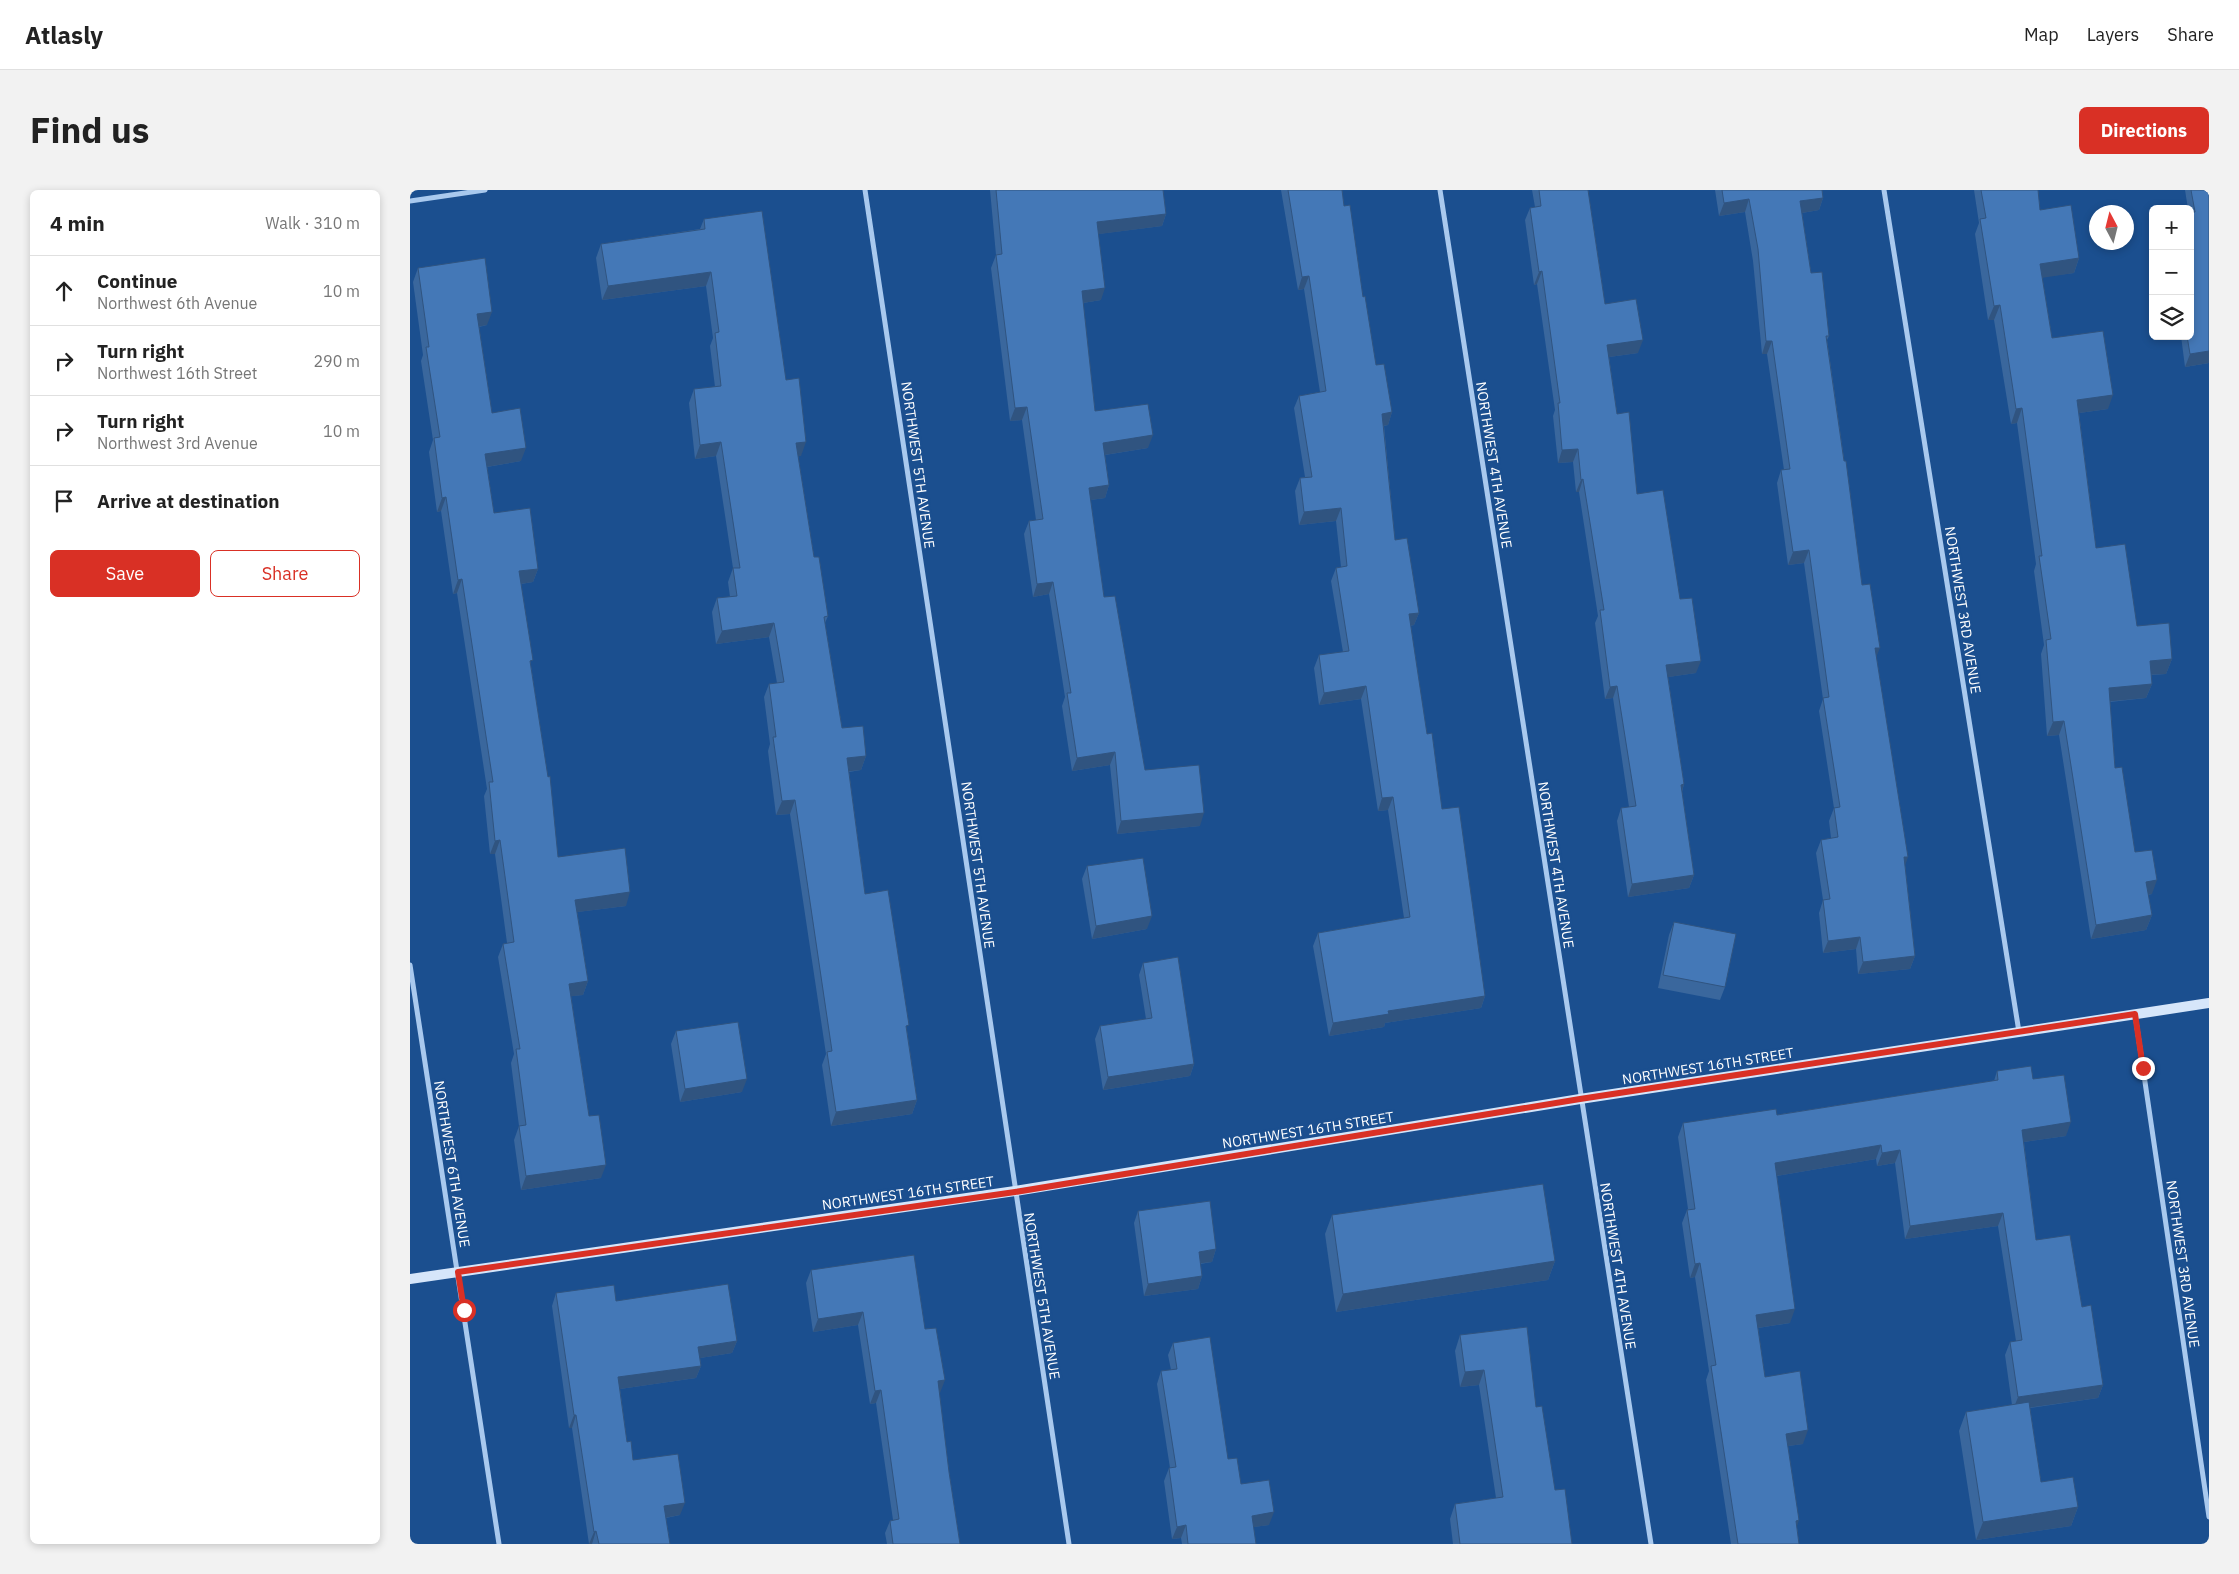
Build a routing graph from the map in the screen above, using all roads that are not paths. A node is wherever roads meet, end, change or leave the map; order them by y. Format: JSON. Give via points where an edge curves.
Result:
{"nodes":[{"id":1,"x":485,"y":190,"type":"edge"},
{"id":2,"x":866,"y":190,"type":"edge"},
{"id":3,"x":1440,"y":190,"type":"edge"},
{"id":4,"x":1884,"y":190,"type":"edge"},
{"id":5,"x":410,"y":201,"type":"edge"},
{"id":6,"x":410,"y":965,"type":"edge"},
{"id":7,"x":2209,"y":1003,"type":"edge"},
{"id":8,"x":2135,"y":1014,"type":"junction"},
{"id":9,"x":2019,"y":1033,"type":"junction"},
{"id":10,"x":1580,"y":1099,"type":"junction"},
{"id":11,"x":1015,"y":1192,"type":"junction"},
{"id":12,"x":458,"y":1272,"type":"junction"},
{"id":13,"x":410,"y":1279,"type":"edge"},
{"id":14,"x":2209,"y":1517,"type":"edge"},
{"id":15,"x":499,"y":1544,"type":"edge"},
{"id":16,"x":1070,"y":1544,"type":"edge"},
{"id":17,"x":1651,"y":1544,"type":"edge"}],
"edges":[{"from":1,"to":5,"type":"street"},
{"from":2,"to":11,"type":"street","name":"NORTHWEST 5TH AVENUE"},
{"from":3,"to":10,"type":"street","name":"NORTHWEST 4TH AVENUE"},
{"from":4,"to":9,"type":"street","name":"NORTHWEST 3RD AVENUE"},
{"from":6,"to":12,"type":"street","name":"NORTHWEST 6TH AVENUE"},
{"from":7,"to":8,"type":"street","name":"NORTHWEST 16TH STREET"},
{"from":8,"to":9,"type":"street","name":"NORTHWEST 16TH STREET"},
{"from":8,"to":14,"type":"street","name":"NORTHWEST 3RD AVENUE"},
{"from":9,"to":10,"type":"street","name":"NORTHWEST 16TH STREET"},
{"from":10,"to":11,"type":"street","name":"NORTHWEST 16TH STREET"},
{"from":10,"to":17,"type":"street","name":"NORTHWEST 4TH AVENUE"},
{"from":11,"to":12,"type":"street","name":"NORTHWEST 16TH STREET"},
{"from":11,"to":16,"type":"street","name":"NORTHWEST 5TH AVENUE"},
{"from":12,"to":13,"type":"street","name":"NORTHWEST 16TH STREET"},
{"from":12,"to":15,"type":"street","name":"NORTHWEST 6TH AVENUE"}]}
